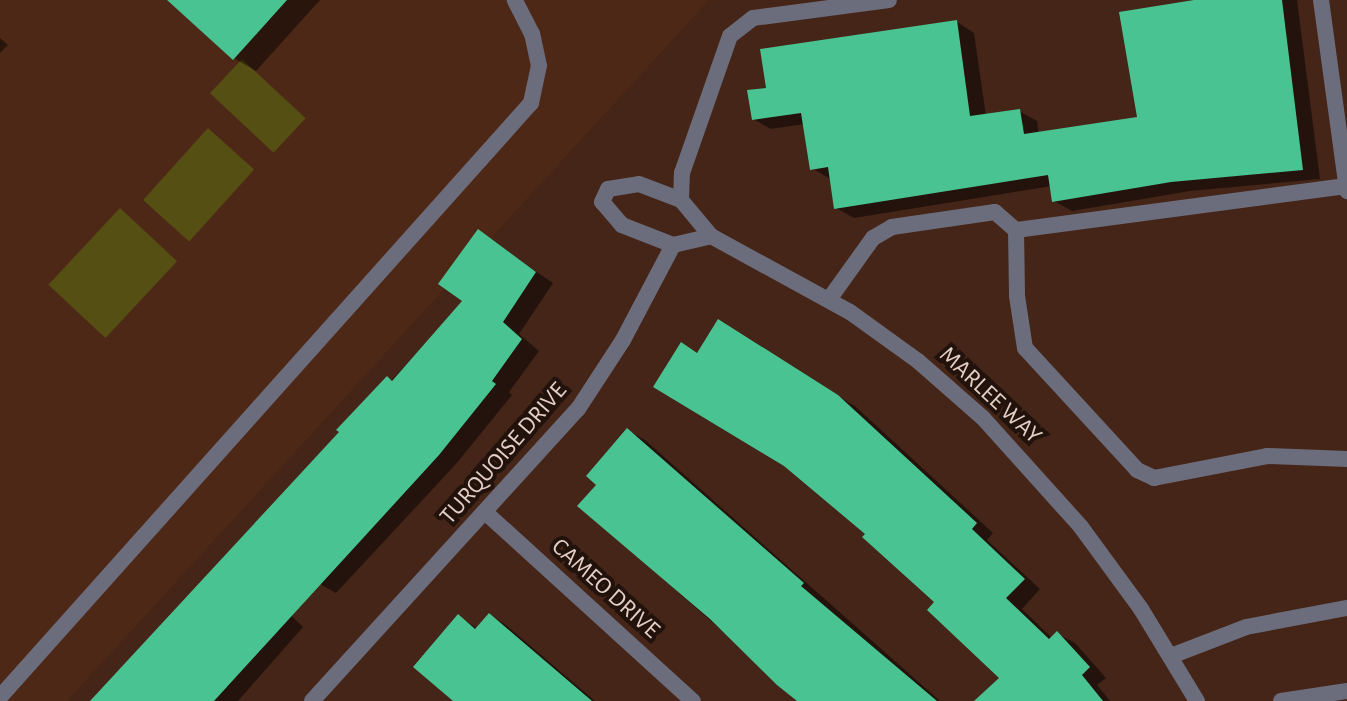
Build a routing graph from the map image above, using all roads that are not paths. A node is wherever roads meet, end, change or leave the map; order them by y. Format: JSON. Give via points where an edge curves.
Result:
{"nodes":[{"id":1,"x":515,"y":0,"type":"edge"},
{"id":2,"x":889,"y":0,"type":"edge"},
{"id":3,"x":1321,"y":0,"type":"edge"},
{"id":4,"x":859,"y":2,"type":"edge"},
{"id":5,"x":1347,"y":188,"type":"edge"},
{"id":6,"x":681,"y":200,"type":"junction"},
{"id":7,"x":1016,"y":230,"type":"junction"},
{"id":8,"x":711,"y":236,"type":"junction"},
{"id":9,"x":673,"y":245,"type":"junction"},
{"id":10,"x":830,"y":298,"type":"junction"},
{"id":11,"x":1347,"y":459,"type":"edge"},
{"id":12,"x":485,"y":512,"type":"junction"},
{"id":13,"x":1347,"y":608,"type":"edge"},
{"id":14,"x":1171,"y":656,"type":"junction"},
{"id":15,"x":1340,"y":695,"type":"edge"},
{"id":16,"x":0,"y":697,"type":"edge"},
{"id":17,"x":312,"y":701,"type":"edge"},
{"id":18,"x":693,"y":701,"type":"edge"},
{"id":19,"x":1197,"y":701,"type":"edge"},
{"id":20,"x":1281,"y":701,"type":"edge"}],
"edges":[{"from":1,"to":16,"type":"street","via":[[532,34],[539,66],[531,103]]},
{"from":2,"to":4,"type":"street"},
{"from":3,"to":5,"type":"street"},
{"from":4,"to":6,"type":"street","via":[[767,15],[741,24],[722,55],[682,173]]},
{"from":5,"to":7,"type":"street"},
{"from":6,"to":8,"type":"street","name":"MARLEE WAY"},
{"from":6,"to":9,"type":"street","via":[[639,184],[608,189],[602,202],[622,225]]},
{"from":7,"to":10,"type":"street","via":[[995,212],[892,227],[873,238]]},
{"from":7,"to":11,"type":"street","via":[[1017,296],[1025,348],[1137,470],[1154,478],[1267,456]]},
{"from":8,"to":9,"type":"street"},
{"from":8,"to":10,"type":"street","name":"MARLEE WAY"},
{"from":9,"to":12,"type":"street","name":"TURQUOISE DRIVE","via":[[602,376],[552,441]]},
{"from":10,"to":14,"type":"street","name":"MARLEE WAY","via":[[918,361],[1020,455],[1081,527]]},
{"from":12,"to":17,"type":"street","name":"TURQUOISE DRIVE"},
{"from":12,"to":18,"type":"street","name":"CAMEO DRIVE"},
{"from":13,"to":14,"type":"street","via":[[1246,627]]},
{"from":14,"to":19,"type":"street","name":"MARLEE WAY"},
{"from":15,"to":20,"type":"street"}]}
